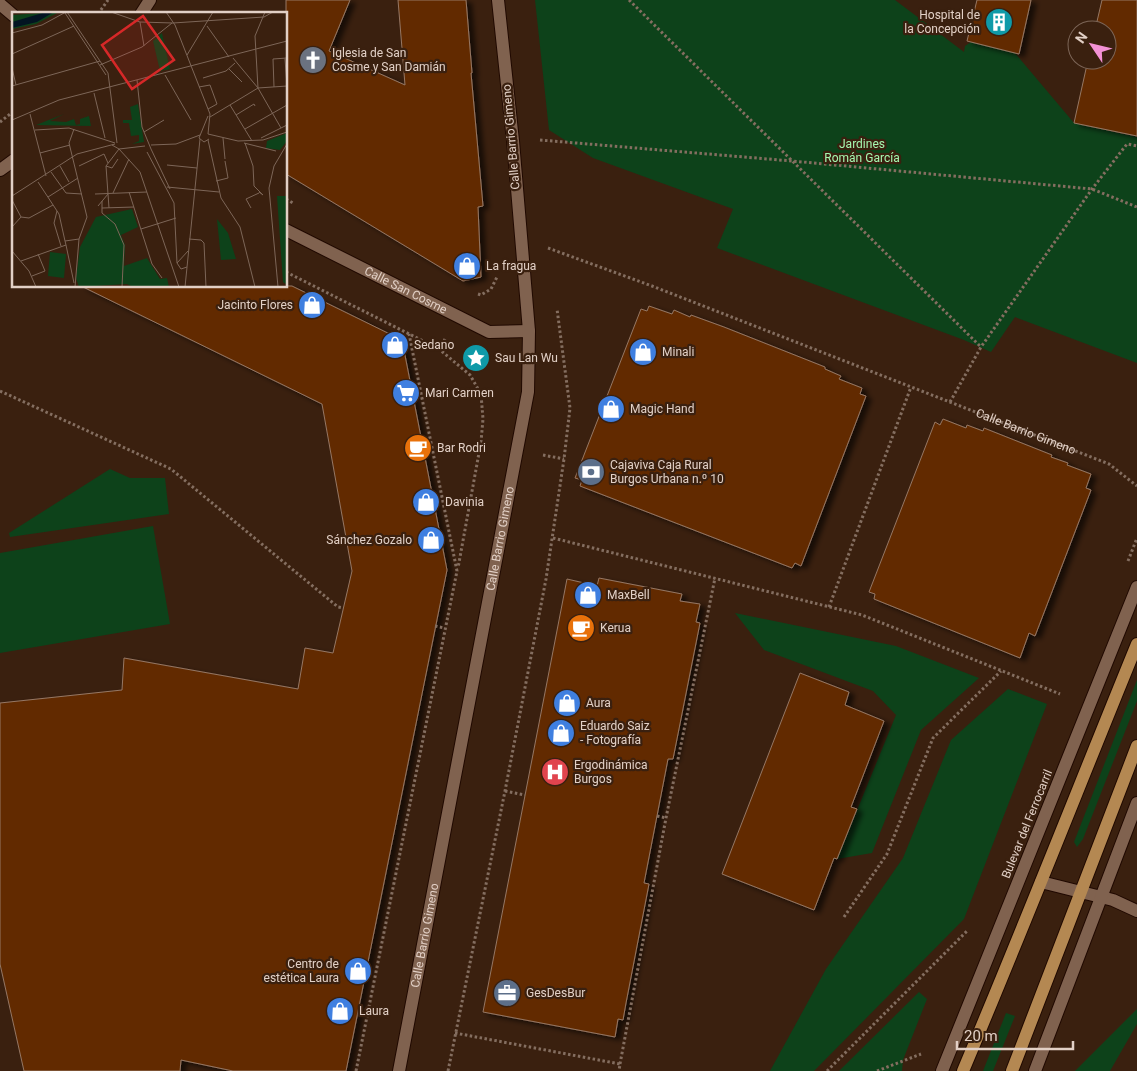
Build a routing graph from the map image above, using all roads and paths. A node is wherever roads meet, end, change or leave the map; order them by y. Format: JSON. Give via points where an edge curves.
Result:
{"nodes":[{"id":1,"x":108,"y":0,"type":"edge"},
{"id":2,"x":150,"y":0,"type":"edge"},
{"id":3,"x":498,"y":0,"type":"edge"},
{"id":4,"x":629,"y":0,"type":"edge"},
{"id":5,"x":0,"y":4,"type":"edge"},
{"id":6,"x":99,"y":12,"type":"edge"},
{"id":7,"x":141,"y":12,"type":"edge"},
{"id":8,"x":12,"y":14,"type":"edge"},
{"id":9,"x":12,"y":113,"type":"edge"},
{"id":10,"x":0,"y":122,"type":"edge"},
{"id":11,"x":540,"y":140,"type":"dead end"},
{"id":12,"x":1137,"y":146,"type":"edge"},
{"id":13,"x":12,"y":161,"type":"edge"},
{"id":14,"x":792,"y":161,"type":"junction"},
{"id":15,"x":0,"y":170,"type":"edge"},
{"id":16,"x":1092,"y":189,"type":"junction"},
{"id":17,"x":1137,"y":207,"type":"edge"},
{"id":18,"x":288,"y":231,"type":"edge"},
{"id":19,"x":549,"y":248,"type":"dead end"},
{"id":20,"x":288,"y":273,"type":"edge"},
{"id":21,"x":529,"y":331,"type":"junction"},
{"id":22,"x":409,"y":334,"type":"junction"},
{"id":23,"x":981,"y":347,"type":"junction"},
{"id":24,"x":911,"y":387,"type":"junction"},
{"id":25,"x":0,"y":392,"type":"edge"},
{"id":26,"x":950,"y":402,"type":"junction"},
{"id":27,"x":564,"y":459,"type":"dead end"},
{"id":28,"x":1137,"y":486,"type":"edge"},
{"id":29,"x":553,"y":538,"type":"junction"},
{"id":30,"x":457,"y":571,"type":"junction"},
{"id":31,"x":715,"y":578,"type":"junction"},
{"id":32,"x":1137,"y":587,"type":"edge"},
{"id":33,"x":829,"y":607,"type":"junction"},
{"id":34,"x":343,"y":608,"type":"dead end"},
{"id":35,"x":435,"y":626,"type":"dead end"},
{"id":36,"x":444,"y":628,"type":"junction"},
{"id":37,"x":1137,"y":644,"type":"edge"},
{"id":38,"x":1002,"y":671,"type":"junction"},
{"id":39,"x":1060,"y":694,"type":"dead end"},
{"id":40,"x":1137,"y":746,"type":"edge"},
{"id":41,"x":505,"y":791,"type":"junction"},
{"id":42,"x":525,"y":795,"type":"dead end"},
{"id":43,"x":1137,"y":803,"type":"edge"},
{"id":44,"x":657,"y":816,"type":"dead end"},
{"id":45,"x":666,"y":818,"type":"junction"},
{"id":46,"x":1041,"y":882,"type":"junction"},
{"id":47,"x":1081,"y":892,"type":"junction"},
{"id":48,"x":1101,"y":897,"type":"junction"},
{"id":49,"x":1137,"y":911,"type":"edge"},
{"id":50,"x":844,"y":917,"type":"dead end"},
{"id":51,"x":970,"y":929,"type":"dead end"},
{"id":52,"x":456,"y":1033,"type":"junction"},
{"id":53,"x":920,"y":1054,"type":"dead end"},
{"id":54,"x":620,"y":1064,"type":"junction"},
{"id":55,"x":356,"y":1071,"type":"edge"},
{"id":56,"x":399,"y":1071,"type":"edge"},
{"id":57,"x":448,"y":1071,"type":"edge"},
{"id":58,"x":619,"y":1071,"type":"edge"},
{"id":59,"x":827,"y":1071,"type":"edge"},
{"id":60,"x":877,"y":1071,"type":"edge"},
{"id":61,"x":942,"y":1071,"type":"edge"},
{"id":62,"x":963,"y":1071,"type":"edge"},
{"id":63,"x":1012,"y":1071,"type":"edge"},
{"id":64,"x":1035,"y":1071,"type":"edge"}],
"edges":[{"from":1,"to":6,"type":"path"},
{"from":2,"to":7,"type":"street"},
{"from":3,"to":21,"type":"street","name":"Calle Barrio Gimeno"},
{"from":4,"to":14,"type":"path"},
{"from":5,"to":8,"type":"street"},
{"from":9,"to":10,"type":"path"},
{"from":11,"to":14,"type":"path"},
{"from":12,"to":16,"type":"path","via":[[1127,144]]},
{"from":13,"to":15,"type":"street"},
{"from":14,"to":16,"type":"path"},
{"from":14,"to":23,"type":"path"},
{"from":16,"to":17,"type":"path"},
{"from":16,"to":23,"type":"path"},
{"from":18,"to":21,"type":"street","name":"Calle San Cosme","via":[[489,332]]},
{"from":19,"to":24,"type":"path","name":"Calle Barrio Gimeno"},
{"from":20,"to":22,"type":"path"},
{"from":21,"to":56,"type":"street","name":"Calle Barrio Gimeno","via":[[528,392]]},
{"from":22,"to":30,"type":"path"},
{"from":22,"to":30,"type":"path","via":[[440,349],[470,375],[481,394],[481,442]]},
{"from":23,"to":26,"type":"path"},
{"from":24,"to":26,"type":"path","name":"Calle Barrio Gimeno"},
{"from":24,"to":33,"type":"path"},
{"from":25,"to":34,"type":"path","via":[[171,468]]},
{"from":26,"to":28,"type":"path","name":"Calle Barrio Gimeno","via":[[1109,464]]},
{"from":27,"to":29,"type":"path"},
{"from":29,"to":31,"type":"path"},
{"from":29,"to":41,"type":"path"},
{"from":30,"to":36,"type":"path"},
{"from":31,"to":33,"type":"path"},
{"from":31,"to":45,"type":"path"},
{"from":32,"to":61,"type":"street","name":"Bulevar del Ferrocarril"},
{"from":33,"to":38,"type":"path","via":[[862,615]]},
{"from":35,"to":36,"type":"path"},
{"from":36,"to":55,"type":"path"},
{"from":37,"to":46,"type":"main road"},
{"from":38,"to":39,"type":"path"},
{"from":38,"to":50,"type":"path","via":[[933,738],[887,854]]},
{"from":40,"to":47,"type":"main road"},
{"from":41,"to":42,"type":"path"},
{"from":41,"to":52,"type":"path"},
{"from":43,"to":48,"type":"street"},
{"from":44,"to":45,"type":"path"},
{"from":45,"to":54,"type":"path"},
{"from":46,"to":47,"type":"street"},
{"from":46,"to":62,"type":"main road"},
{"from":47,"to":48,"type":"street"},
{"from":47,"to":63,"type":"main road"},
{"from":48,"to":49,"type":"street"},
{"from":48,"to":64,"type":"street"},
{"from":51,"to":59,"type":"path"},
{"from":52,"to":54,"type":"path"},
{"from":52,"to":57,"type":"path"},
{"from":53,"to":60,"type":"path"},
{"from":54,"to":58,"type":"path"}]}
